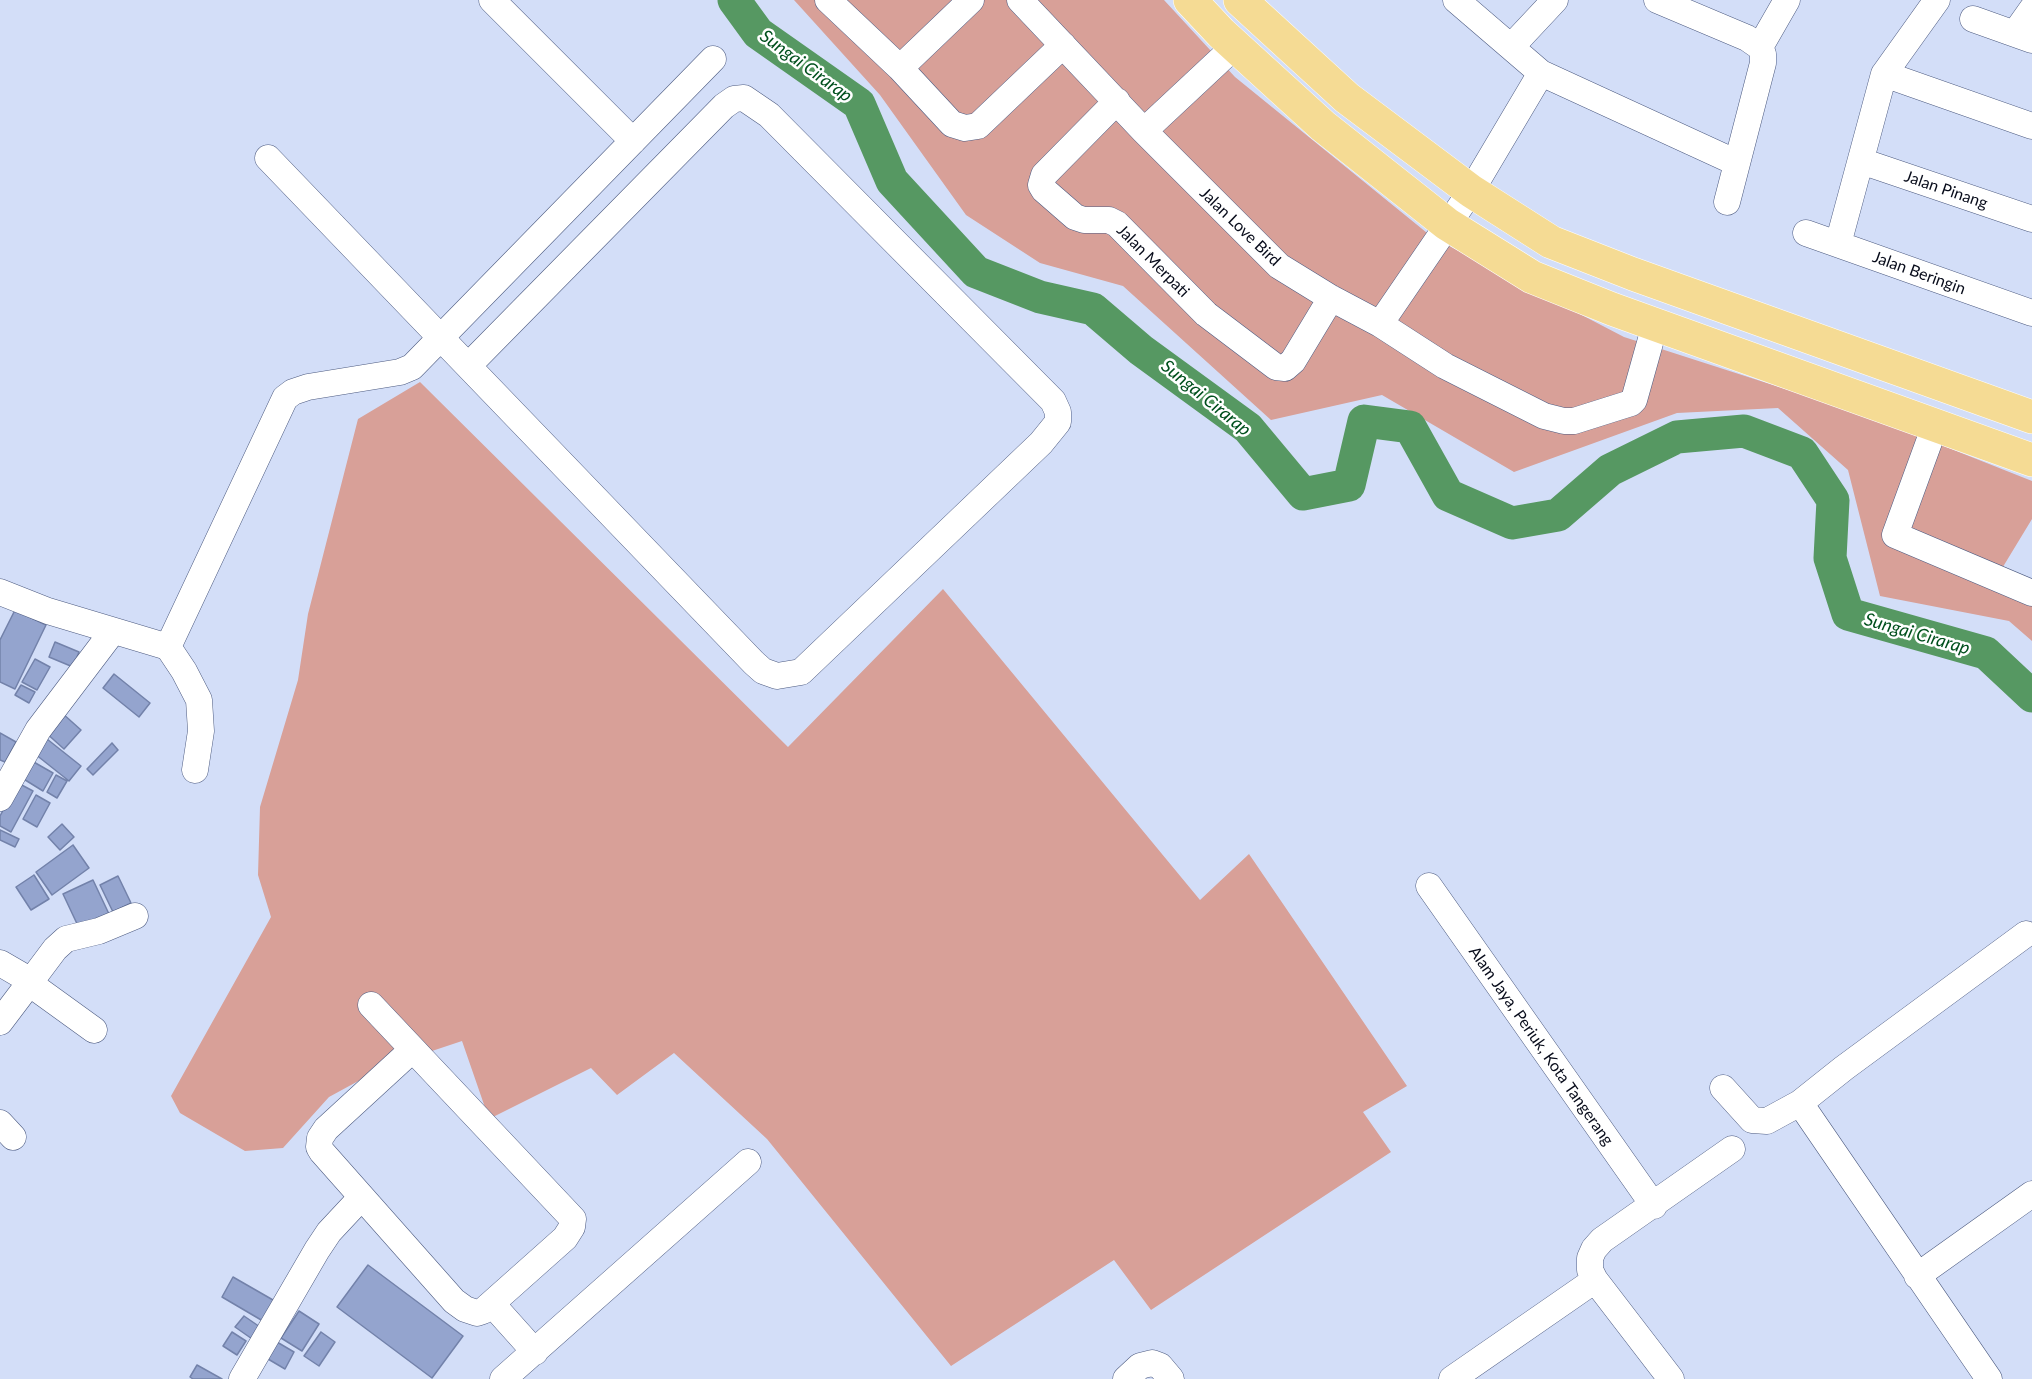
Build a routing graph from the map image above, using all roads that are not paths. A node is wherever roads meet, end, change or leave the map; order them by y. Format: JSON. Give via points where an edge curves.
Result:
{"nodes":[{"id":1,"x":492,"y":0,"type":"edge"},
{"id":2,"x":971,"y":0,"type":"edge"},
{"id":3,"x":1020,"y":0,"type":"edge"},
{"id":4,"x":1190,"y":0,"type":"edge"},
{"id":5,"x":1240,"y":0,"type":"edge"},
{"id":6,"x":1456,"y":0,"type":"edge"},
{"id":7,"x":1556,"y":0,"type":"edge"},
{"id":8,"x":1657,"y":0,"type":"edge"},
{"id":9,"x":1787,"y":0,"type":"edge"},
{"id":10,"x":1937,"y":0,"type":"edge"},
{"id":11,"x":840,"y":4,"type":"edge"},
{"id":12,"x":2032,"y":9,"type":"edge"},
{"id":13,"x":1973,"y":19,"type":"dead end"},
{"id":14,"x":2023,"y":37,"type":"edge"},
{"id":15,"x":1063,"y":45,"type":"junction"},
{"id":16,"x":1236,"y":46,"type":"junction"},
{"id":17,"x":1510,"y":47,"type":"junction"},
{"id":18,"x":1760,"y":47,"type":"junction"},
{"id":19,"x":713,"y":59,"type":"dead end"},
{"id":20,"x":900,"y":68,"type":"junction"},
{"id":21,"x":1540,"y":73,"type":"junction"},
{"id":22,"x":1884,"y":74,"type":"junction"},
{"id":23,"x":1117,"y":101,"type":"junction"},
{"id":24,"x":2032,"y":126,"type":"edge"},
{"id":25,"x":1144,"y":131,"type":"junction"},
{"id":26,"x":633,"y":141,"type":"junction"},
{"id":27,"x":268,"y":158,"type":"dead end"},
{"id":28,"x":1861,"y":161,"type":"junction"},
{"id":29,"x":1737,"y":163,"type":"junction"},
{"id":30,"x":1726,"y":202,"type":"dead end"},
{"id":31,"x":1459,"y":206,"type":"junction"},
{"id":32,"x":2032,"y":219,"type":"edge"},
{"id":33,"x":1806,"y":232,"type":"dead end"},
{"id":34,"x":1838,"y":244,"type":"junction"},
{"id":35,"x":1331,"y":298,"type":"junction"},
{"id":36,"x":2032,"y":313,"type":"edge"},
{"id":37,"x":1380,"y":324,"type":"junction"},
{"id":38,"x":1655,"y":325,"type":"junction"},
{"id":39,"x":441,"y":338,"type":"junction"},
{"id":40,"x":468,"y":366,"type":"junction"},
{"id":41,"x":2032,"y":417,"type":"edge"},
{"id":42,"x":1929,"y":442,"type":"dead end"},
{"id":43,"x":2032,"y":460,"type":"edge"},
{"id":44,"x":0,"y":592,"type":"edge"},
{"id":45,"x":2032,"y":593,"type":"edge"},
{"id":46,"x":113,"y":631,"type":"junction"},
{"id":47,"x":168,"y":647,"type":"junction"},
{"id":48,"x":195,"y":770,"type":"dead end"},
{"id":49,"x":0,"y":798,"type":"edge"},
{"id":50,"x":1429,"y":886,"type":"dead end"},
{"id":51,"x":135,"y":916,"type":"dead end"},
{"id":52,"x":2026,"y":934,"type":"dead end"},
{"id":53,"x":0,"y":963,"type":"edge"},
{"id":54,"x":30,"y":982,"type":"junction"},
{"id":55,"x":371,"y":1005,"type":"dead end"},
{"id":56,"x":0,"y":1022,"type":"edge"},
{"id":57,"x":94,"y":1030,"type":"dead end"},
{"id":58,"x":412,"y":1050,"type":"junction"},
{"id":59,"x":1723,"y":1088,"type":"dead end"},
{"id":60,"x":1800,"y":1103,"type":"junction"},
{"id":61,"x":1732,"y":1149,"type":"dead end"},
{"id":62,"x":748,"y":1162,"type":"dead end"},
{"id":63,"x":2032,"y":1194,"type":"edge"},
{"id":64,"x":357,"y":1202,"type":"dead end"},
{"id":65,"x":1654,"y":1206,"type":"junction"},
{"id":66,"x":1917,"y":1276,"type":"junction"},
{"id":67,"x":1595,"y":1280,"type":"junction"},
{"id":68,"x":492,"y":1304,"type":"junction"},
{"id":69,"x":535,"y":1352,"type":"junction"},
{"id":70,"x":242,"y":1379,"type":"edge"},
{"id":71,"x":503,"y":1379,"type":"edge"},
{"id":72,"x":1126,"y":1379,"type":"edge"},
{"id":73,"x":1171,"y":1379,"type":"edge"},
{"id":74,"x":1452,"y":1379,"type":"edge"},
{"id":75,"x":1671,"y":1379,"type":"edge"},
{"id":76,"x":1989,"y":1379,"type":"edge"}],
"edges":[{"from":1,"to":26,"type":"street"},
{"from":2,"to":20,"type":"street"},
{"from":3,"to":15,"type":"street","name":"Jalan Love Bird"},
{"from":4,"to":16,"type":"main road"},
{"from":5,"to":31,"type":"main road"},
{"from":6,"to":17,"type":"street"},
{"from":7,"to":17,"type":"street"},
{"from":8,"to":18,"type":"street"},
{"from":9,"to":18,"type":"street"},
{"from":10,"to":22,"type":"street"},
{"from":11,"to":20,"type":"street"},
{"from":12,"to":14,"type":"street"},
{"from":13,"to":14,"type":"street"},
{"from":15,"to":20,"type":"street","via":[[978,126],[969,128],[952,124]]},
{"from":15,"to":23,"type":"street","name":"Jalan Love Bird"},
{"from":16,"to":25,"type":"street"},
{"from":16,"to":31,"type":"main road","via":[[1323,126]]},
{"from":17,"to":21,"type":"street"},
{"from":18,"to":29,"type":"street","via":[[1763,63]]},
{"from":19,"to":26,"type":"street"},
{"from":21,"to":29,"type":"street"},
{"from":21,"to":31,"type":"street"},
{"from":22,"to":24,"type":"street"},
{"from":22,"to":28,"type":"street"},
{"from":23,"to":25,"type":"street","name":"Jalan Love Bird"},
{"from":23,"to":35,"type":"street","name":"Jalan Merpati","via":[[1044,175],[1044,190],[1075,217],[1117,224],[1206,314],[1276,367],[1285,368],[1293,361]]},
{"from":25,"to":35,"type":"street","name":"Jalan Love Bird","via":[[1272,260]]},
{"from":26,"to":39,"type":"street"},
{"from":27,"to":39,"type":"street"},
{"from":28,"to":32,"type":"street","name":"Jalan Pinang"},
{"from":28,"to":34,"type":"street"},
{"from":29,"to":30,"type":"street"},
{"from":31,"to":37,"type":"street"},
{"from":31,"to":38,"type":"main road","via":[[1532,277]]},
{"from":31,"to":41,"type":"main road","via":[[1634,274]]},
{"from":33,"to":34,"type":"street","name":"Jalan Beringin"},
{"from":34,"to":36,"type":"street","name":"Jalan Beringin"},
{"from":35,"to":37,"type":"street","name":"Jalan Love Bird"},
{"from":37,"to":38,"type":"street","name":"Jalan Love Bird","via":[[1445,366],[1544,416],[1564,421],[1628,406],[1633,401]]},
{"from":38,"to":43,"type":"main road"},
{"from":39,"to":40,"type":"street"},
{"from":39,"to":47,"type":"street","via":[[412,367],[400,372],[308,387],[285,398]]},
{"from":40,"to":40,"type":"street","via":[[724,106],[744,98],[769,115],[1053,401],[1058,422],[1041,443],[801,672],[777,675],[754,663]]},
{"from":42,"to":45,"type":"street","via":[[1895,535]]},
{"from":44,"to":46,"type":"street"},
{"from":46,"to":47,"type":"street"},
{"from":46,"to":49,"type":"street","via":[[38,730]]},
{"from":47,"to":48,"type":"street","via":[[199,700],[201,731]]},
{"from":50,"to":65,"type":"street","name":"Alam Jaya, Periuk, Kota Tangerang"},
{"from":51,"to":54,"type":"street","via":[[66,939]]},
{"from":52,"to":60,"type":"street"},
{"from":53,"to":54,"type":"street"},
{"from":54,"to":56,"type":"street"},
{"from":54,"to":57,"type":"street"},
{"from":55,"to":58,"type":"street"},
{"from":58,"to":68,"type":"street","via":[[573,1219],[565,1238]]},
{"from":58,"to":68,"type":"street","via":[[326,1130],[319,1147],[454,1300],[477,1313]]},
{"from":59,"to":60,"type":"street","via":[[1756,1122],[1767,1121]]},
{"from":60,"to":66,"type":"street"},
{"from":61,"to":65,"type":"street"},
{"from":62,"to":69,"type":"street"},
{"from":63,"to":66,"type":"street"},
{"from":64,"to":70,"type":"street","via":[[317,1250]]},
{"from":65,"to":67,"type":"street","via":[[1594,1249],[1590,1270]]},
{"from":66,"to":76,"type":"street"},
{"from":67,"to":74,"type":"street"},
{"from":67,"to":75,"type":"street"},
{"from":68,"to":69,"type":"street"},
{"from":69,"to":71,"type":"street"},
{"from":72,"to":73,"type":"street","via":[[1140,1366],[1152,1363]]}]}
